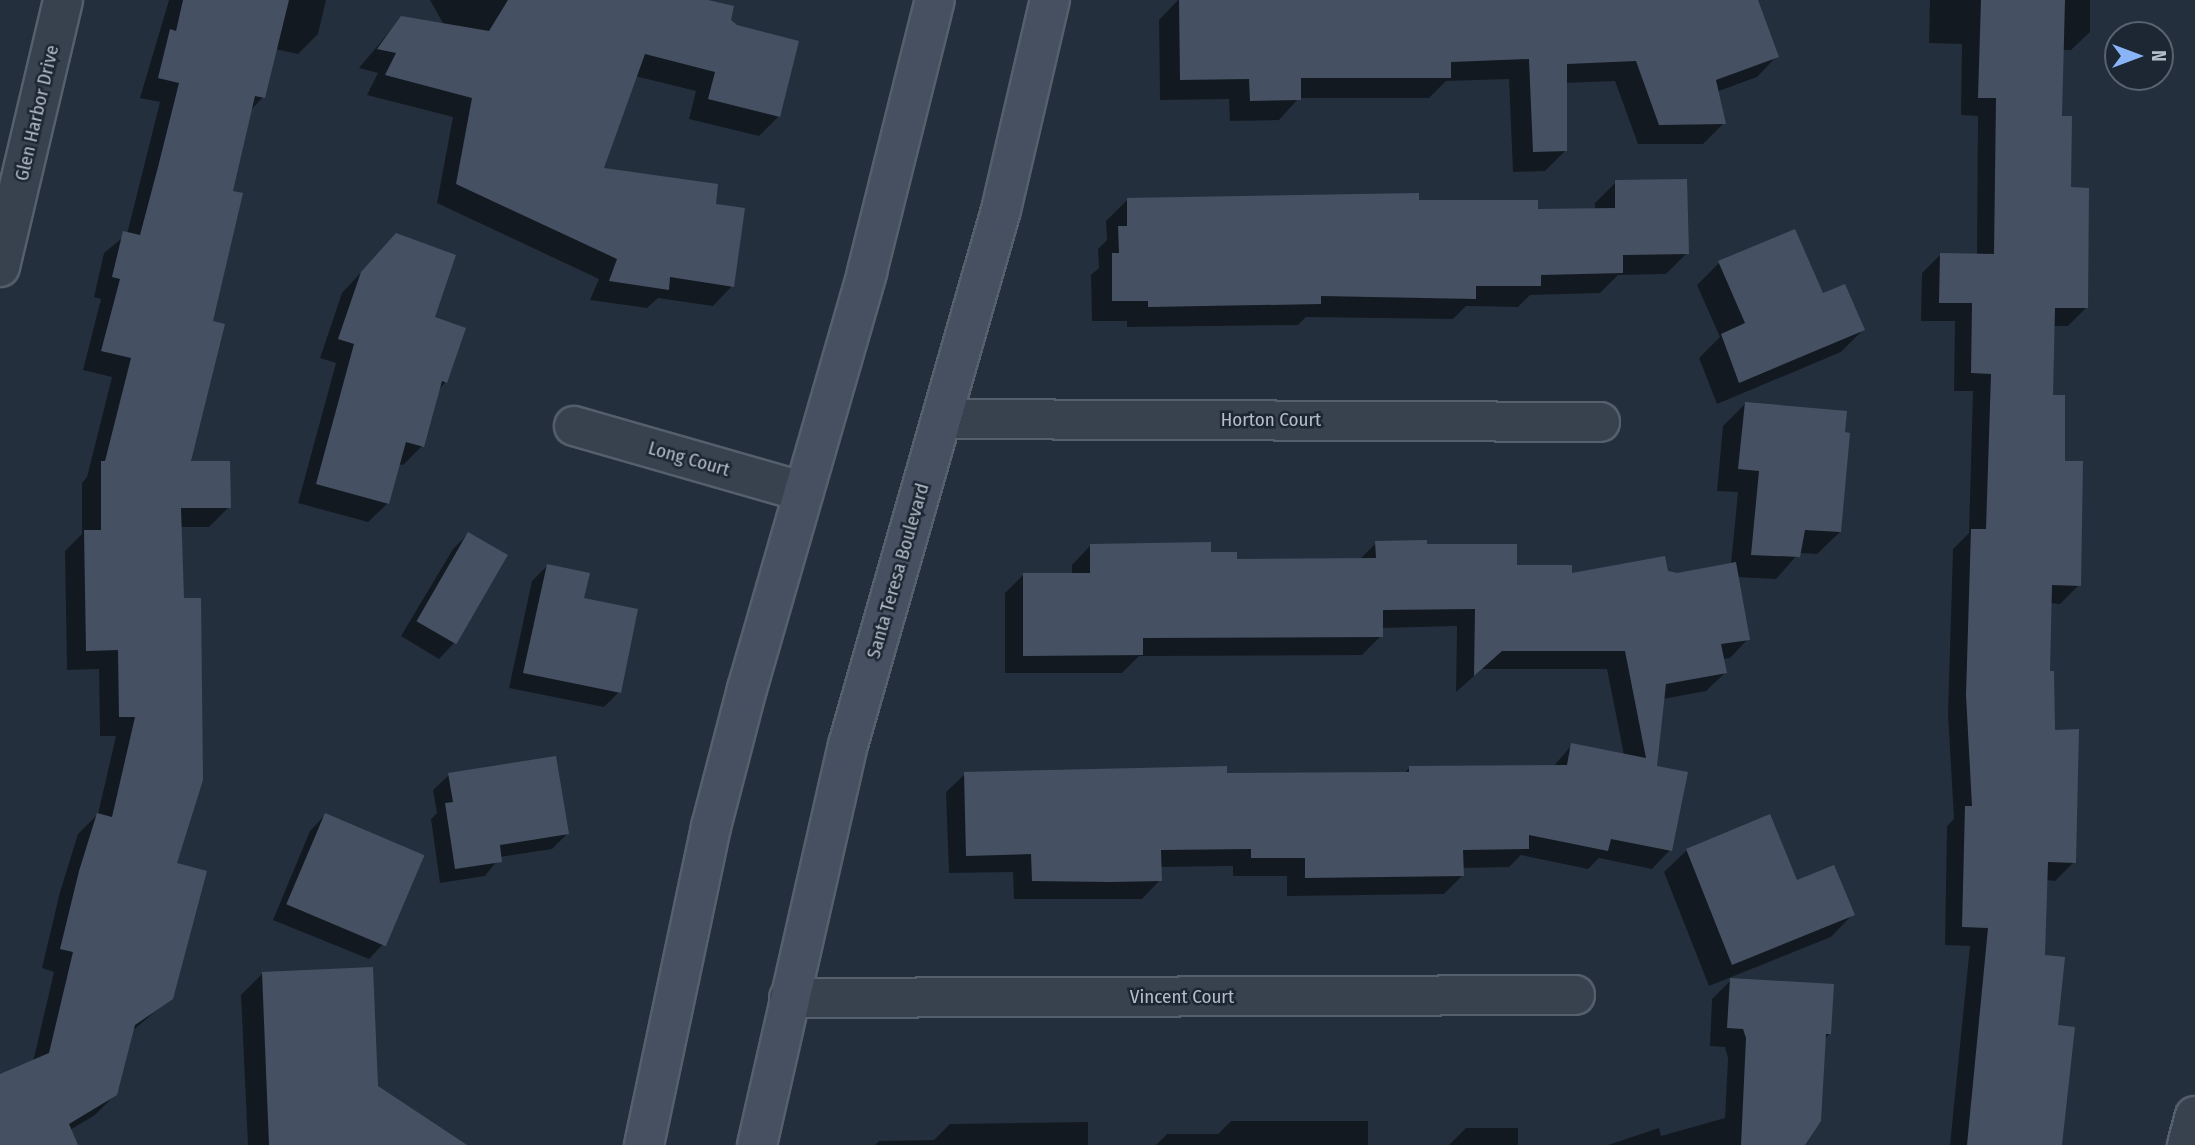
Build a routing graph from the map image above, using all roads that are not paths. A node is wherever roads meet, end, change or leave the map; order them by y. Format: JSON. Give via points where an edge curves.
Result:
{"nodes":[{"id":1,"x":63,"y":0,"type":"edge"},
{"id":2,"x":935,"y":0,"type":"edge"},
{"id":3,"x":1050,"y":0,"type":"edge"},
{"id":4,"x":0,"y":267,"type":"edge"},
{"id":5,"x":942,"y":419,"type":"junction"},
{"id":6,"x":1600,"y":422,"type":"dead end"},
{"id":7,"x":574,"y":426,"type":"dead end"},
{"id":8,"x":804,"y":492,"type":"junction"},
{"id":9,"x":1575,"y":995,"type":"dead end"},
{"id":10,"x":789,"y":998,"type":"junction"},
{"id":11,"x":2195,"y":1116,"type":"edge"},
{"id":12,"x":643,"y":1145,"type":"edge"},
{"id":13,"x":757,"y":1145,"type":"edge"},
{"id":14,"x":2187,"y":1145,"type":"edge"}],
"edges":[{"from":1,"to":4,"type":"street","name":"Glen Harbor Drive"},
{"from":2,"to":8,"type":"main road","via":[[867,272]]},
{"from":3,"to":5,"type":"main road","name":"Santa Teresa Boulevard","via":[[1001,210]]},
{"from":5,"to":6,"type":"street","name":"Horton Court"},
{"from":5,"to":10,"type":"main road","name":"Santa Teresa Boulevard","via":[[848,745]]},
{"from":7,"to":8,"type":"street","name":"Long Court"},
{"from":8,"to":12,"type":"main road","via":[[715,815]]},
{"from":9,"to":10,"type":"street","name":"Vincent Court"},
{"from":10,"to":13,"type":"main road","name":"Santa Teresa Boulevard"},
{"from":11,"to":14,"type":"street"}]}
